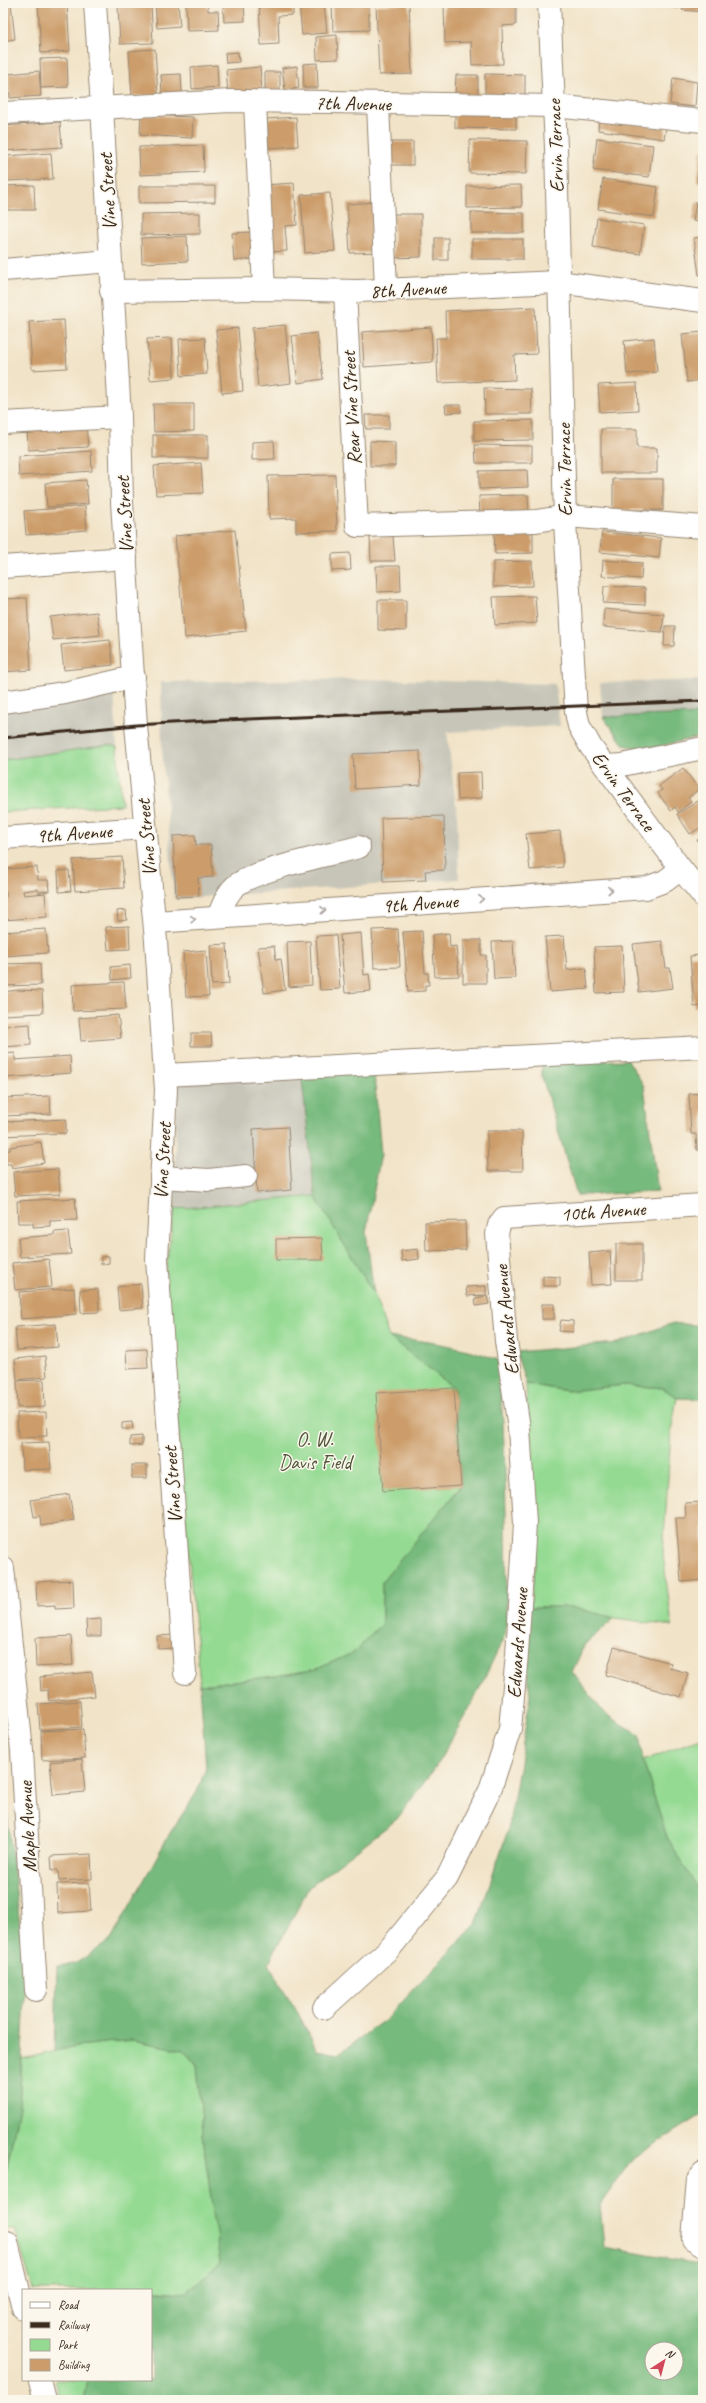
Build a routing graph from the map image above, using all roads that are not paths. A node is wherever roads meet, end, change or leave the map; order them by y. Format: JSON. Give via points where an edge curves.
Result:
{"nodes":[{"id":1,"x":95,"y":3,"type":"edge"},
{"id":2,"x":549,"y":3,"type":"edge"},
{"id":3,"x":255,"y":103,"type":"junction"},
{"id":4,"x":378,"y":104,"type":"junction"},
{"id":5,"x":554,"y":106,"type":"junction"},
{"id":6,"x":102,"y":107,"type":"junction"},
{"id":7,"x":3,"y":113,"type":"edge"},
{"id":8,"x":703,"y":121,"type":"edge"},
{"id":9,"x":110,"y":261,"type":"junction"},
{"id":10,"x":3,"y":270,"type":"edge"},
{"id":11,"x":558,"y":282,"type":"junction"},
{"id":12,"x":264,"y":289,"type":"junction"},
{"id":13,"x":386,"y":289,"type":"junction"},
{"id":14,"x":345,"y":290,"type":"junction"},
{"id":15,"x":112,"y":291,"type":"junction"},
{"id":16,"x":703,"y":301,"type":"edge"},
{"id":17,"x":120,"y":417,"type":"junction"},
{"id":18,"x":3,"y":424,"type":"edge"},
{"id":19,"x":566,"y":516,"type":"junction"},
{"id":20,"x":703,"y":527,"type":"edge"},
{"id":21,"x":126,"y":558,"type":"junction"},
{"id":22,"x":3,"y":567,"type":"edge"},
{"id":23,"x":134,"y":677,"type":"junction"},
{"id":24,"x":3,"y":702,"type":"edge"},
{"id":25,"x":703,"y":748,"type":"edge"},
{"id":26,"x":605,"y":766,"type":"junction"},
{"id":27,"x":145,"y":828,"type":"junction"},
{"id":28,"x":3,"y":838,"type":"edge"},
{"id":29,"x":359,"y":847,"type":"dead end"},
{"id":30,"x":681,"y":869,"type":"junction"},
{"id":31,"x":703,"y":896,"type":"edge"},
{"id":32,"x":218,"y":917,"type":"junction"},
{"id":33,"x":155,"y":922,"type":"junction"},
{"id":34,"x":703,"y":1047,"type":"edge"},
{"id":35,"x":165,"y":1075,"type":"junction"},
{"id":36,"x":246,"y":1176,"type":"dead end"},
{"id":37,"x":161,"y":1177,"type":"junction"},
{"id":38,"x":703,"y":1205,"type":"edge"},
{"id":39,"x":504,"y":1218,"type":"joint"},
{"id":40,"x":3,"y":1568,"type":"edge"},
{"id":41,"x":185,"y":1674,"type":"dead end"},
{"id":42,"x":36,"y":1990,"type":"dead end"},
{"id":43,"x":324,"y":2008,"type":"dead end"},
{"id":44,"x":703,"y":2173,"type":"edge"},
{"id":45,"x":7,"y":2242,"type":"dead end"},
{"id":46,"x":703,"y":2246,"type":"edge"},
{"id":47,"x":22,"y":2304,"type":"edge"},
{"id":48,"x":40,"y":2381,"type":"edge"},
{"id":49,"x":45,"y":2400,"type":"edge"}],
"edges":[{"from":1,"to":6,"type":"street","name":"Vine Street"},
{"from":2,"to":5,"type":"street","name":"Ervin Terrace"},
{"from":3,"to":4,"type":"street","name":"7th Avenue"},
{"from":3,"to":6,"type":"street","name":"7th Avenue","via":[[232,101]]},
{"from":3,"to":12,"type":"street"},
{"from":4,"to":5,"type":"street","name":"7th Avenue"},
{"from":4,"to":13,"type":"street"},
{"from":5,"to":8,"type":"street","name":"7th Avenue"},
{"from":5,"to":11,"type":"street","name":"Ervin Terrace"},
{"from":6,"to":7,"type":"street","name":"7th Avenue"},
{"from":6,"to":9,"type":"street","name":"Vine Street"},
{"from":9,"to":10,"type":"street"},
{"from":9,"to":15,"type":"street","name":"Vine Street"},
{"from":11,"to":13,"type":"street","name":"8th Avenue"},
{"from":11,"to":16,"type":"street","name":"8th Avenue"},
{"from":11,"to":19,"type":"street","name":"Ervin Terrace"},
{"from":12,"to":14,"type":"street","name":"8th Avenue"},
{"from":12,"to":15,"type":"street","name":"8th Avenue"},
{"from":13,"to":14,"type":"street","name":"8th Avenue"},
{"from":14,"to":19,"type":"street","name":"Rear Vine Street","via":[[357,526],[536,521]]},
{"from":15,"to":17,"type":"street","name":"Vine Street"},
{"from":17,"to":18,"type":"street"},
{"from":17,"to":21,"type":"street","name":"Vine Street"},
{"from":19,"to":20,"type":"street"},
{"from":19,"to":26,"type":"street","name":"Ervin Terrace","via":[[574,700],[578,726]]},
{"from":21,"to":22,"type":"street"},
{"from":21,"to":23,"type":"street","name":"Vine Street"},
{"from":23,"to":24,"type":"street","via":[[65,693]]},
{"from":23,"to":27,"type":"street","name":"Vine Street"},
{"from":25,"to":26,"type":"street","via":[[622,765]]},
{"from":26,"to":30,"type":"street","name":"Ervin Terrace"},
{"from":27,"to":28,"type":"street","name":"9th Avenue"},
{"from":27,"to":33,"type":"street","name":"Vine Street"},
{"from":29,"to":32,"type":"street","via":[[265,872],[239,884],[225,898]]},
{"from":30,"to":31,"type":"street","name":"Ervin Terrace"},
{"from":32,"to":30,"type":"street","name":"9th Avenue","one_way":true,"via":[[646,888],[665,881]]},
{"from":33,"to":32,"type":"street","name":"9th Avenue","one_way":true},
{"from":33,"to":35,"type":"street","name":"Vine Street"},
{"from":34,"to":35,"type":"street"},
{"from":35,"to":37,"type":"street","name":"Vine Street"},
{"from":36,"to":37,"type":"street","via":[[209,1180]]},
{"from":37,"to":41,"type":"street","name":"Vine Street","via":[[157,1260],[159,1310]]},
{"from":38,"to":39,"type":"street","name":"10th Avenue"},
{"from":39,"to":43,"type":"street","name":"Edwards Avenue","via":[[497,1234],[506,1341],[519,1428],[525,1523],[518,1647],[510,1729],[490,1790],[447,1878],[391,1947]]},
{"from":40,"to":42,"type":"street","name":"Maple Avenue","via":[[22,1751]]},
{"from":44,"to":46,"type":"street","via":[[698,2179],[693,2238]]},
{"from":45,"to":47,"type":"street"},
{"from":48,"to":49,"type":"street"}]}
